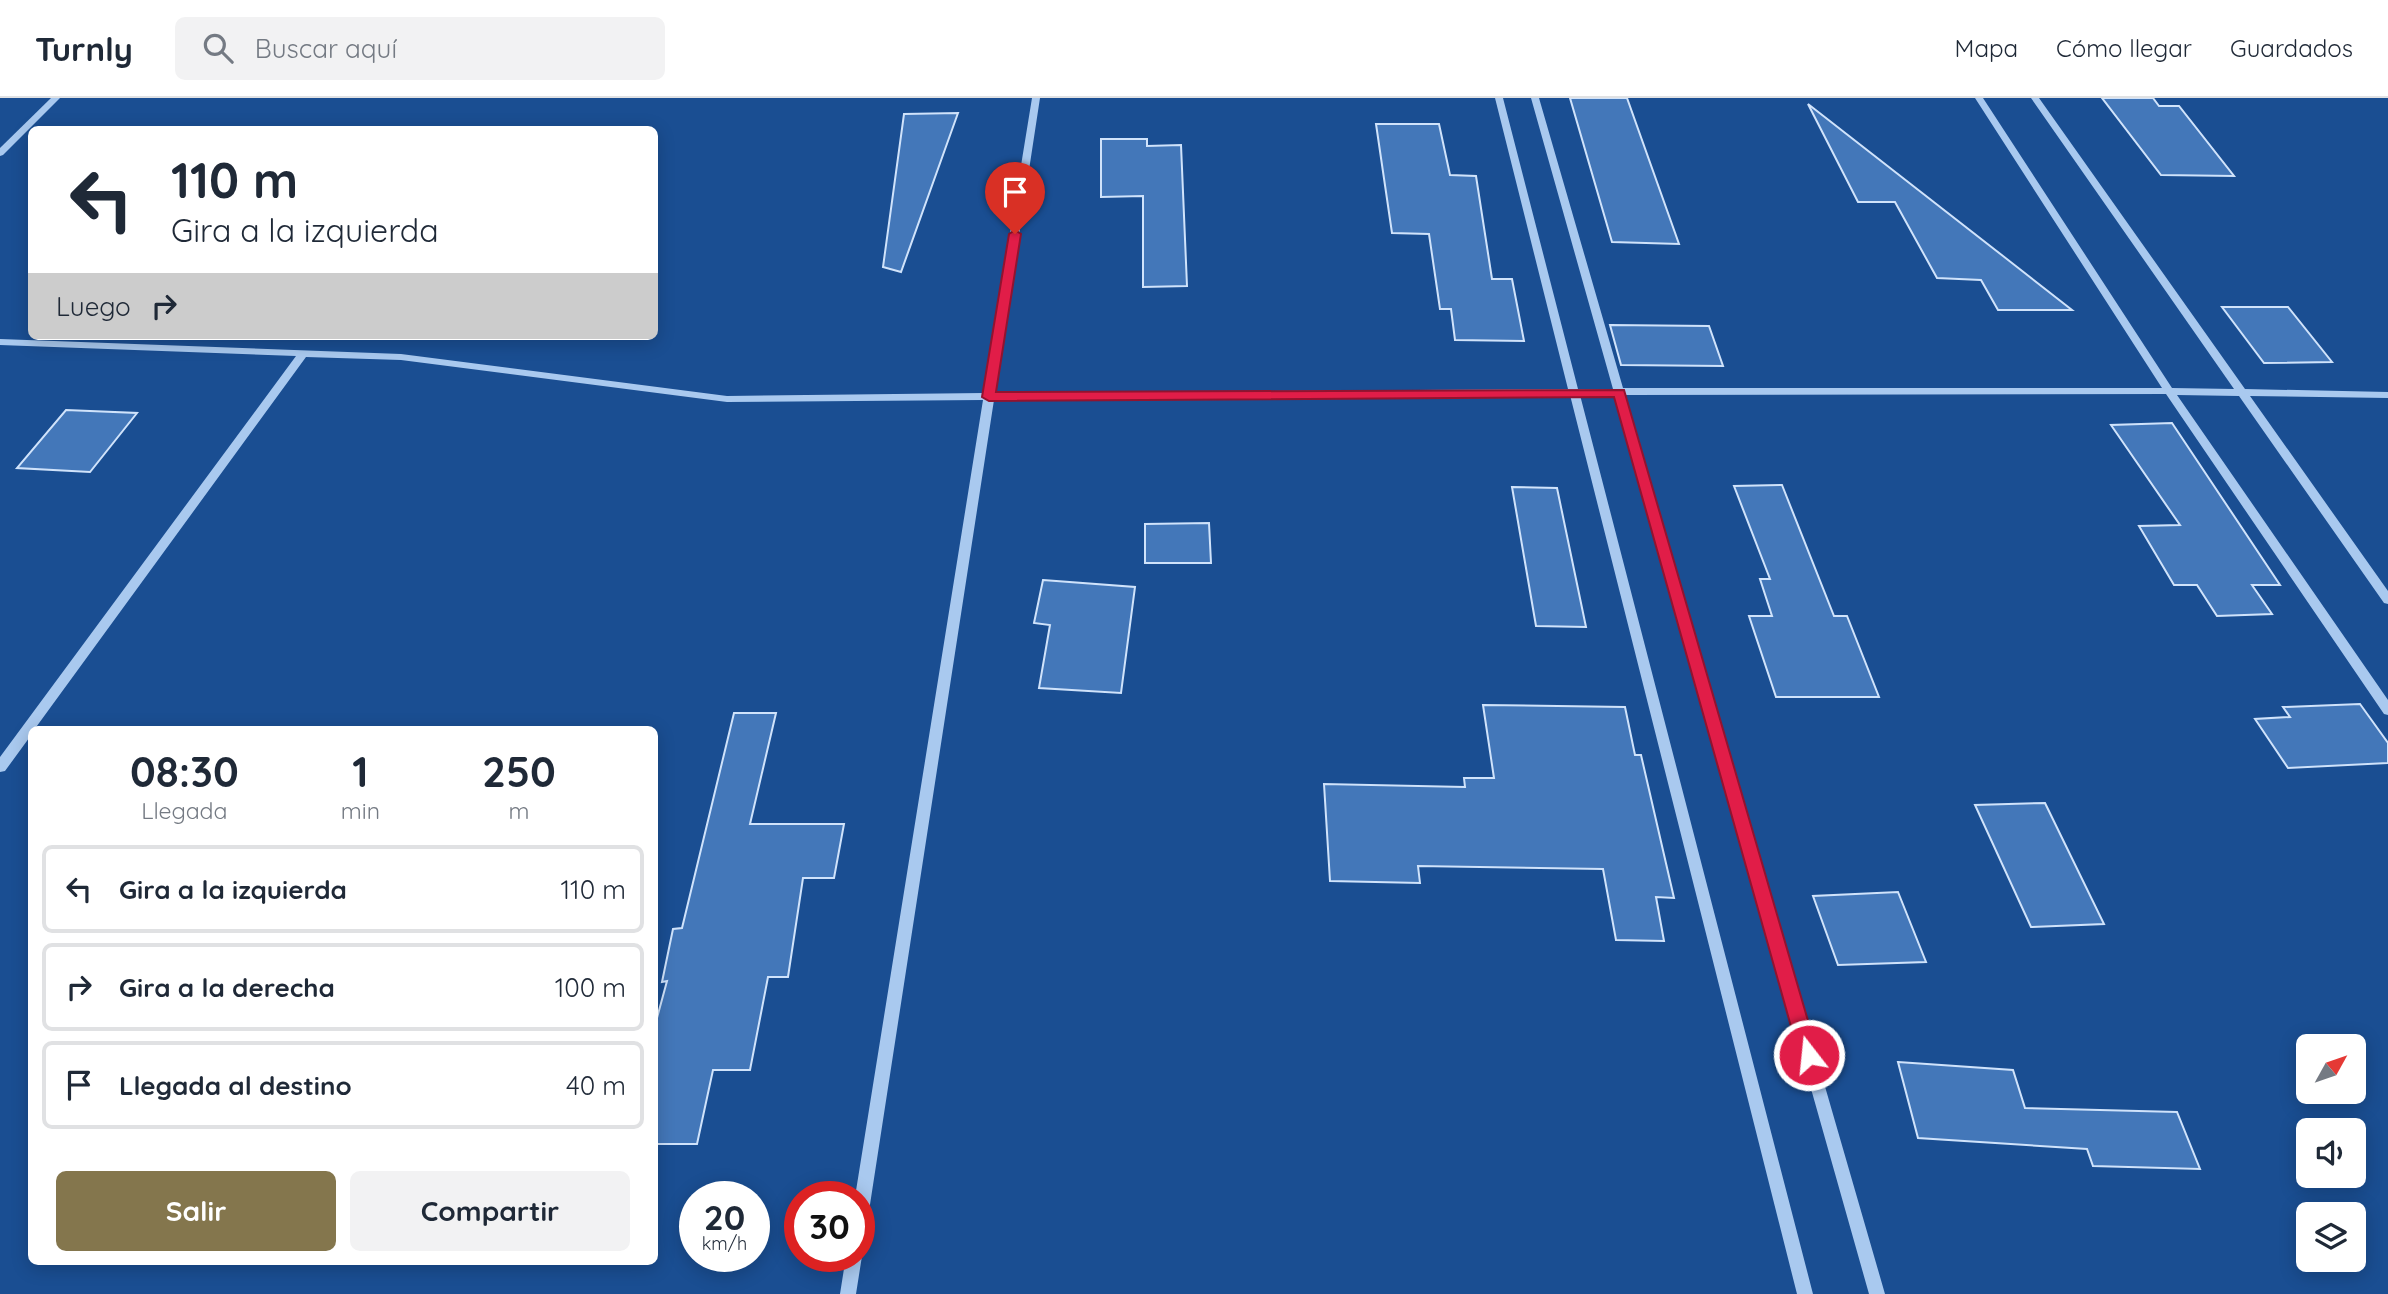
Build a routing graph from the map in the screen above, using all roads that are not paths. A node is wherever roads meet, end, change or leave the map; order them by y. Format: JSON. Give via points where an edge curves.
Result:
{"nodes":[{"id":1,"x":56,"y":98,"type":"edge"},
{"id":2,"x":1036,"y":98,"type":"edge"},
{"id":3,"x":1499,"y":98,"type":"edge"},
{"id":4,"x":1535,"y":98,"type":"edge"},
{"id":5,"x":1979,"y":98,"type":"edge"},
{"id":6,"x":2035,"y":98,"type":"edge"},
{"id":7,"x":0,"y":153,"type":"edge"},
{"id":8,"x":0,"y":342,"type":"edge"},
{"id":9,"x":304,"y":353,"type":"junction"},
{"id":10,"x":2169,"y":391,"type":"junction"},
{"id":11,"x":1574,"y":392,"type":"junction"},
{"id":12,"x":1619,"y":393,"type":"junction"},
{"id":13,"x":2244,"y":394,"type":"junction"},
{"id":14,"x":2388,"y":395,"type":"edge"},
{"id":15,"x":989,"y":397,"type":"junction"},
{"id":16,"x":2388,"y":600,"type":"edge"},
{"id":17,"x":2388,"y":710,"type":"edge"},
{"id":18,"x":30,"y":726,"type":"edge"},
{"id":19,"x":28,"y":729,"type":"edge"},
{"id":20,"x":0,"y":767,"type":"edge"},
{"id":21,"x":866,"y":1181,"type":"edge"},
{"id":22,"x":851,"y":1272,"type":"edge"},
{"id":23,"x":848,"y":1294,"type":"edge"},
{"id":24,"x":1805,"y":1294,"type":"edge"},
{"id":25,"x":1877,"y":1294,"type":"edge"}],
"edges":[{"from":1,"to":7,"type":"street"},
{"from":2,"to":15,"type":"street"},
{"from":3,"to":11,"type":"street"},
{"from":4,"to":12,"type":"street"},
{"from":5,"to":10,"type":"street"},
{"from":6,"to":13,"type":"street"},
{"from":8,"to":9,"type":"street"},
{"from":9,"to":15,"type":"street","via":[[401,357],[727,399]]},
{"from":9,"to":18,"type":"street"},
{"from":10,"to":12,"type":"street"},
{"from":10,"to":13,"type":"street"},
{"from":10,"to":17,"type":"street"},
{"from":11,"to":12,"type":"street"},
{"from":11,"to":15,"type":"street"},
{"from":11,"to":24,"type":"street"},
{"from":12,"to":25,"type":"street"},
{"from":13,"to":14,"type":"street"},
{"from":13,"to":16,"type":"street"},
{"from":15,"to":21,"type":"street"},
{"from":19,"to":20,"type":"street"},
{"from":22,"to":23,"type":"street"}]}
